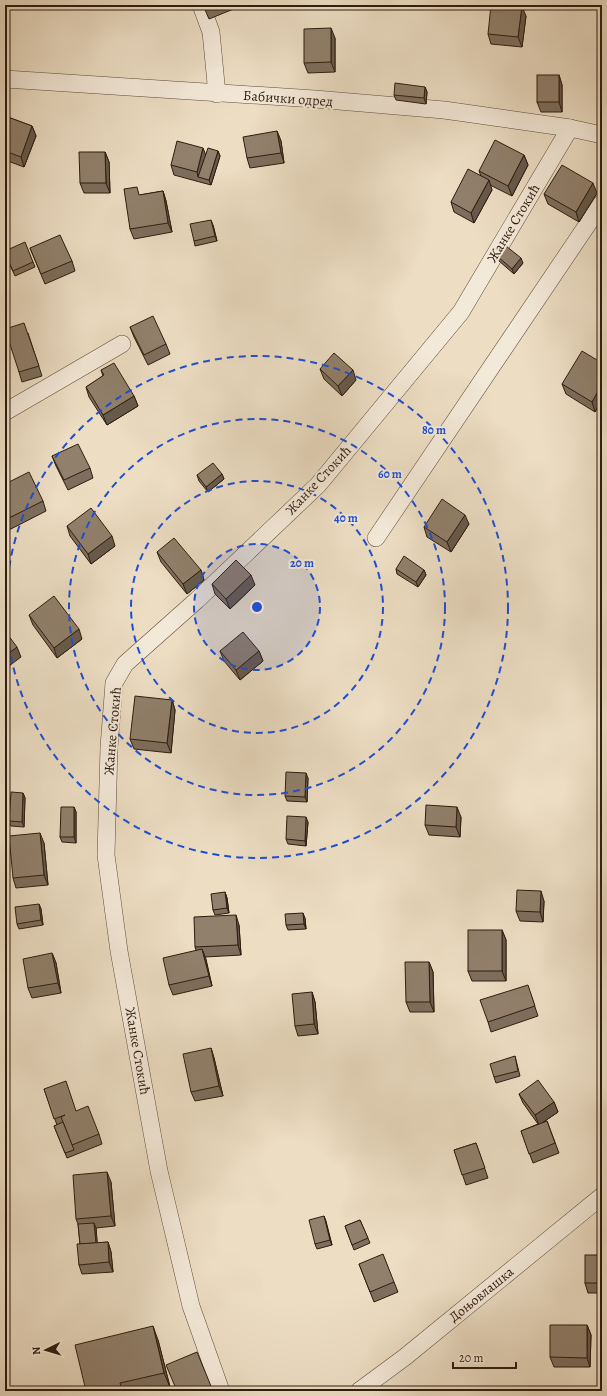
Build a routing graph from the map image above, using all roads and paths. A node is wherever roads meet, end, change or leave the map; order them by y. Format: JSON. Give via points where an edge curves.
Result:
{"nodes":[{"id":1,"x":201,"y":5,"type":"edge"},
{"id":2,"x":5,"y":78,"type":"edge"},
{"id":3,"x":217,"y":94,"type":"junction"},
{"id":4,"x":570,"y":128,"type":"junction"},
{"id":5,"x":602,"y":135,"type":"edge"},
{"id":6,"x":602,"y":204,"type":"edge"},
{"id":7,"x":122,"y":344,"type":"dead end"},
{"id":8,"x":5,"y":412,"type":"edge"},
{"id":9,"x":376,"y":538,"type":"dead end"},
{"id":10,"x":602,"y":1196,"type":"edge"},
{"id":11,"x":221,"y":1391,"type":"edge"},
{"id":12,"x":359,"y":1391,"type":"edge"}],
"edges":[{"from":1,"to":3,"type":"street","via":[[211,32]]},
{"from":2,"to":3,"type":"street","name":"Бабички одред"},
{"from":3,"to":4,"type":"street","name":"Бабички одред","via":[[444,110]]},
{"from":4,"to":5,"type":"street","name":"Бабички одред"},
{"from":4,"to":11,"type":"street","name":"Жанке Стокић","via":[[461,312],[318,485],[197,600],[125,664],[114,683],[109,747],[106,856],[120,951],[159,1171],[191,1306]]},
{"from":6,"to":9,"type":"street"},
{"from":7,"to":8,"type":"street"},
{"from":10,"to":12,"type":"street","name":"Доњовлашка","via":[[405,1357]]}]}
